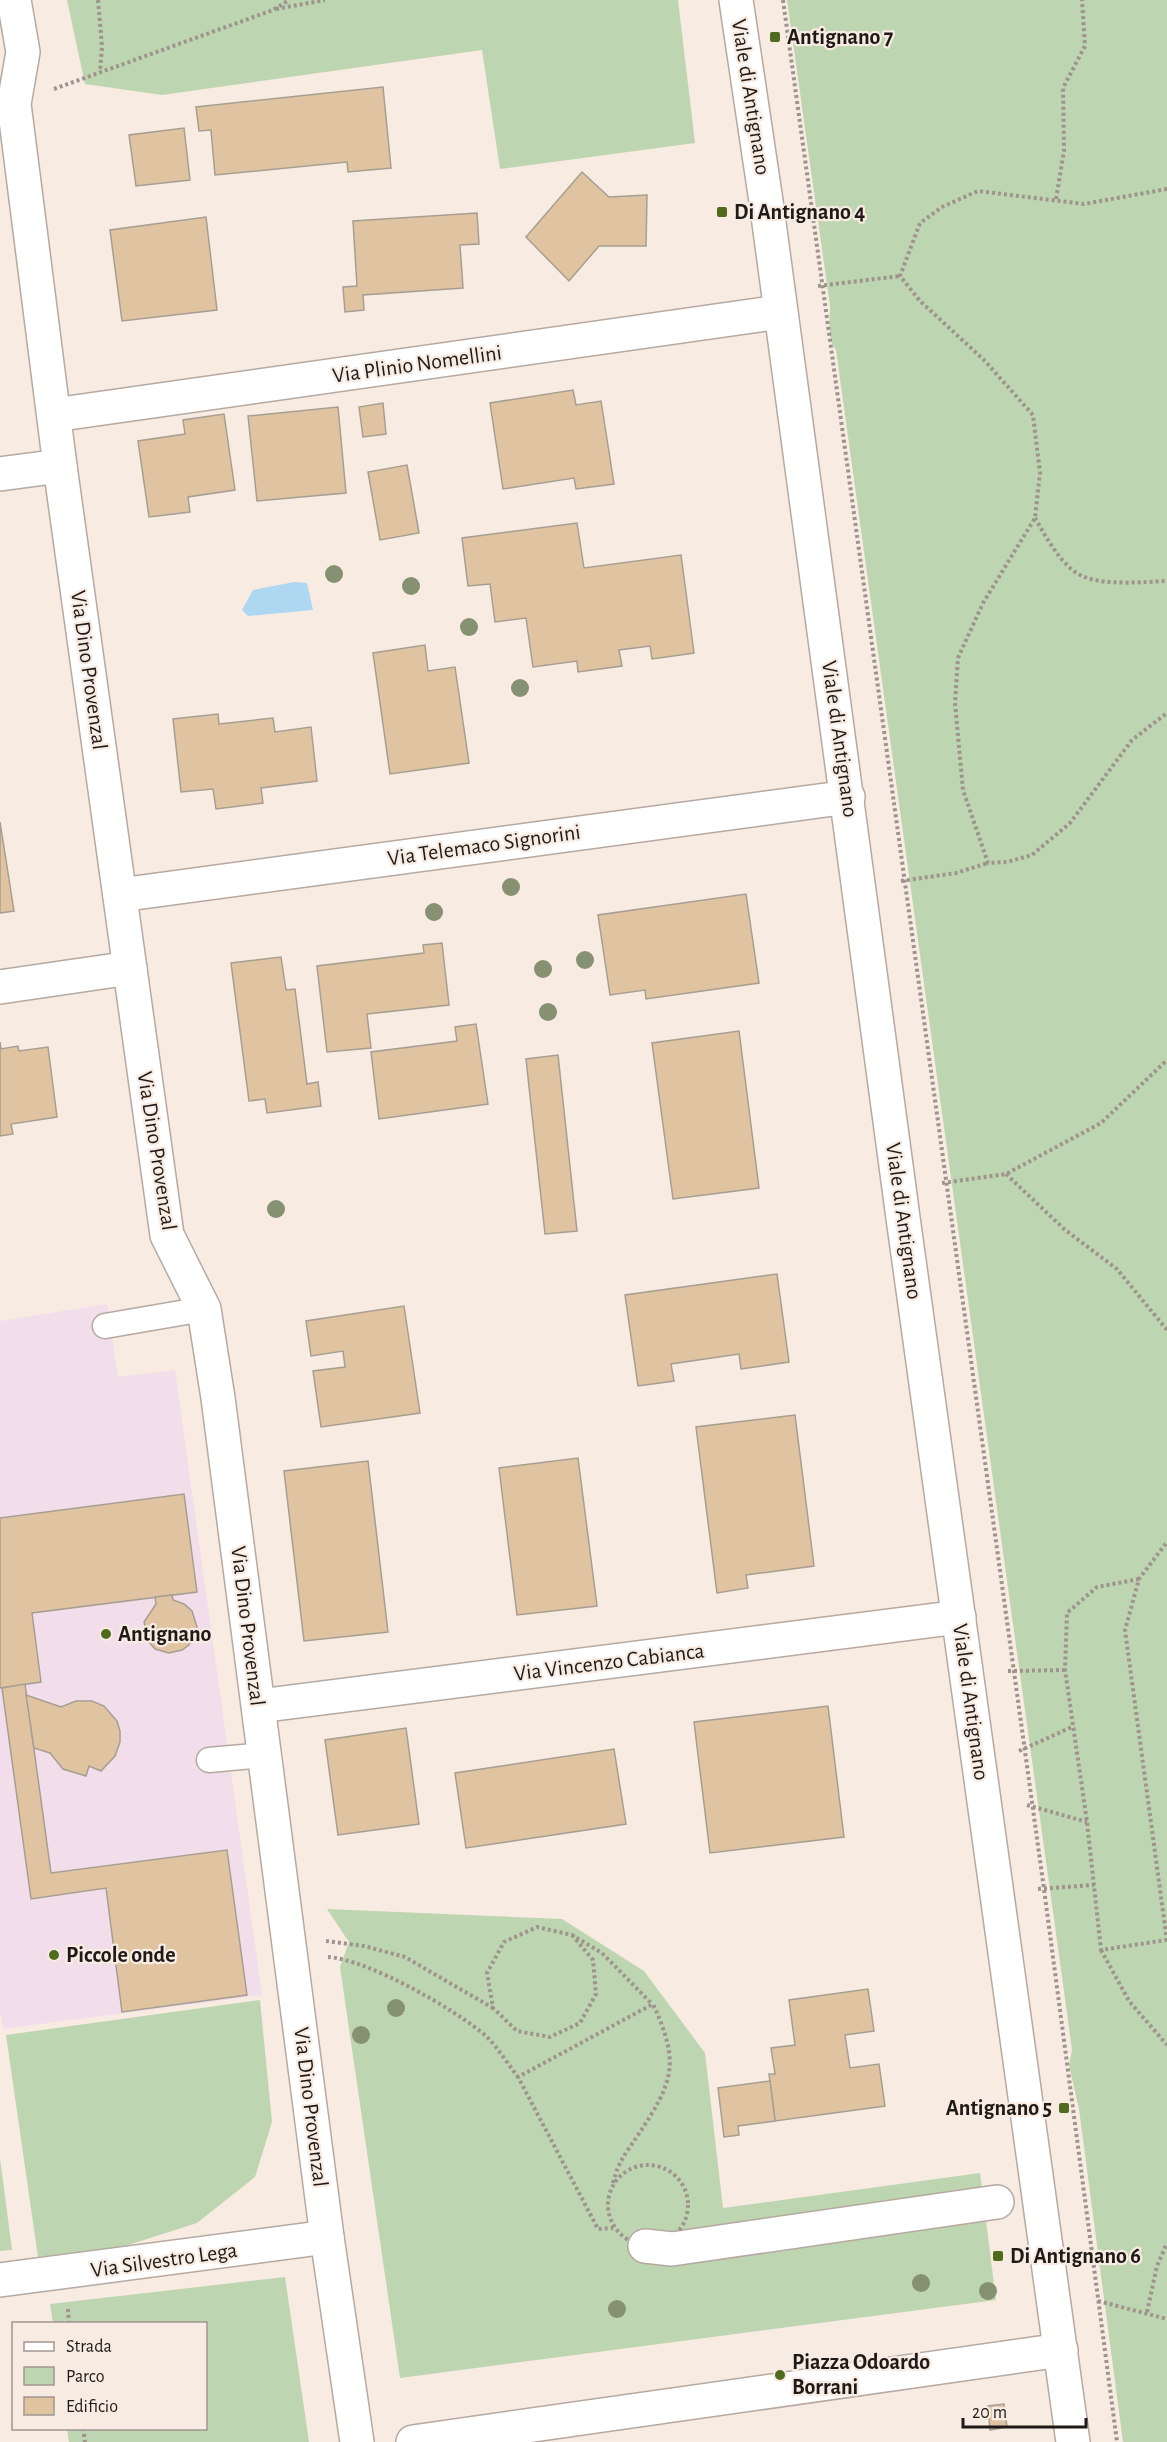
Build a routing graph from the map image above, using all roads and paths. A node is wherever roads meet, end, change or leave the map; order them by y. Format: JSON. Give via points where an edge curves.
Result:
{"nodes":[{"id":1,"x":14,"y":0,"type":"edge"},
{"id":2,"x":98,"y":0,"type":"edge"},
{"id":3,"x":289,"y":0,"type":"edge"},
{"id":4,"x":326,"y":0,"type":"edge"},
{"id":5,"x":736,"y":0,"type":"edge"},
{"id":6,"x":783,"y":0,"type":"edge"},
{"id":7,"x":1082,"y":0,"type":"edge"},
{"id":8,"x":273,"y":10,"type":"junction"},
{"id":9,"x":100,"y":72,"type":"junction"},
{"id":10,"x":7,"y":104,"type":"edge"},
{"id":11,"x":1167,"y":189,"type":"edge"},
{"id":12,"x":1056,"y":199,"type":"junction"},
{"id":13,"x":900,"y":276,"type":"junction"},
{"id":14,"x":820,"y":286,"type":"junction"},
{"id":15,"x":780,"y":312,"type":"junction"},
{"id":16,"x":54,"y":415,"type":"junction"},
{"id":17,"x":60,"y":466,"type":"junction"},
{"id":18,"x":0,"y":474,"type":"edge"},
{"id":19,"x":1035,"y":518,"type":"junction"},
{"id":20,"x":1167,"y":581,"type":"edge"},
{"id":21,"x":1167,"y":713,"type":"edge"},
{"id":22,"x":848,"y":796,"type":"junction"},
{"id":23,"x":987,"y":863,"type":"junction"},
{"id":24,"x":903,"y":881,"type":"junction"},
{"id":25,"x":120,"y":894,"type":"junction"},
{"id":26,"x":130,"y":968,"type":"junction"},
{"id":27,"x":0,"y":987,"type":"edge"},
{"id":28,"x":1167,"y":1060,"type":"edge"},
{"id":29,"x":1006,"y":1174,"type":"junction"},
{"id":30,"x":944,"y":1183,"type":"junction"},
{"id":31,"x":204,"y":1309,"type":"junction"},
{"id":32,"x":105,"y":1326,"type":"dead end"},
{"id":33,"x":1167,"y":1330,"type":"edge"},
{"id":34,"x":1167,"y":1542,"type":"edge"},
{"id":35,"x":1139,"y":1579,"type":"junction"},
{"id":36,"x":959,"y":1617,"type":"junction"},
{"id":37,"x":1065,"y":1670,"type":"junction"},
{"id":38,"x":1011,"y":1671,"type":"junction"},
{"id":39,"x":259,"y":1706,"type":"junction"},
{"id":40,"x":1074,"y":1726,"type":"junction"},
{"id":41,"x":1024,"y":1749,"type":"junction"},
{"id":42,"x":1019,"y":1751,"type":"dead end"},
{"id":43,"x":265,"y":1755,"type":"junction"},
{"id":44,"x":209,"y":1760,"type":"dead end"},
{"id":45,"x":1030,"y":1806,"type":"junction"},
{"id":46,"x":1087,"y":1822,"type":"junction"},
{"id":47,"x":1094,"y":1885,"type":"junction"},
{"id":48,"x":1044,"y":1889,"type":"junction"},
{"id":49,"x":1038,"y":1890,"type":"dead end"},
{"id":50,"x":572,"y":1935,"type":"junction"},
{"id":51,"x":1167,"y":1941,"type":"edge"},
{"id":52,"x":291,"y":1946,"type":"junction"},
{"id":53,"x":1101,"y":1950,"type":"junction"},
{"id":54,"x":652,"y":2004,"type":"junction"},
{"id":55,"x":493,"y":2008,"type":"junction"},
{"id":56,"x":1167,"y":2045,"type":"edge"},
{"id":57,"x":518,"y":2077,"type":"junction"},
{"id":58,"x":613,"y":2183,"type":"junction"},
{"id":59,"x":997,"y":2202,"type":"dead end"},
{"id":60,"x":613,"y":2228,"type":"junction"},
{"id":61,"x":327,"y":2237,"type":"junction"},
{"id":62,"x":1167,"y":2243,"type":"edge"},
{"id":63,"x":645,"y":2246,"type":"junction"},
{"id":64,"x":0,"y":2280,"type":"edge"},
{"id":65,"x":1097,"y":2301,"type":"junction"},
{"id":66,"x":1147,"y":2312,"type":"junction"},
{"id":67,"x":1167,"y":2319,"type":"edge"},
{"id":68,"x":1061,"y":2350,"type":"junction"},
{"id":69,"x":357,"y":2442,"type":"edge"},
{"id":70,"x":413,"y":2442,"type":"edge"},
{"id":71,"x":1073,"y":2442,"type":"edge"},
{"id":72,"x":1117,"y":2442,"type":"edge"}],
"edges":[{"from":1,"to":10,"type":"street","name":"Via Dino Provenzal","via":[[23,51]]},
{"from":2,"to":9,"type":"path"},
{"from":3,"to":8,"type":"path"},
{"from":4,"to":8,"type":"path"},
{"from":5,"to":15,"type":"street","name":"Viale di Antignano"},
{"from":6,"to":14,"type":"path"},
{"from":7,"to":12,"type":"path","via":[[1085,46],[1063,88],[1064,151]]},
{"from":8,"to":9,"type":"path"},
{"from":9,"to":10,"type":"path"},
{"from":10,"to":16,"type":"street","name":"Via Dino Provenzal"},
{"from":11,"to":12,"type":"path","via":[[1084,204]]},
{"from":12,"to":13,"type":"path","via":[[978,191],[942,207],[920,223]]},
{"from":13,"to":14,"type":"path"},
{"from":13,"to":19,"type":"path","via":[[1034,415],[1040,473]]},
{"from":14,"to":24,"type":"path"},
{"from":15,"to":16,"type":"street","name":"Via Plinio Nomellini"},
{"from":15,"to":22,"type":"street","name":"Viale di Antignano"},
{"from":16,"to":17,"type":"street","name":"Via Dino Provenzal"},
{"from":17,"to":18,"type":"street"},
{"from":17,"to":25,"type":"street","name":"Via Dino Provenzal"},
{"from":19,"to":20,"type":"path","via":[[1053,550],[1082,576],[1123,583]]},
{"from":19,"to":23,"type":"path","via":[[983,603],[958,658],[955,703],[963,790]]},
{"from":21,"to":23,"type":"path","via":[[1132,740],[1070,823],[1032,855]]},
{"from":22,"to":25,"type":"street","name":"Via Telemaco Signorini"},
{"from":22,"to":36,"type":"street","name":"Viale di Antignano"},
{"from":23,"to":24,"type":"path","via":[[956,873]]},
{"from":24,"to":30,"type":"path"},
{"from":25,"to":26,"type":"street","name":"Via Dino Provenzal"},
{"from":26,"to":27,"type":"street"},
{"from":26,"to":31,"type":"street","name":"Via Dino Provenzal","via":[[167,1235]]},
{"from":28,"to":29,"type":"path","via":[[1101,1123]]},
{"from":29,"to":30,"type":"path"},
{"from":29,"to":33,"type":"path","via":[[1064,1229],[1117,1269]]},
{"from":30,"to":38,"type":"path"},
{"from":31,"to":32,"type":"lane"},
{"from":31,"to":39,"type":"street","name":"Via Dino Provenzal"},
{"from":34,"to":35,"type":"path"},
{"from":35,"to":37,"type":"path","via":[[1097,1587],[1067,1613]]},
{"from":35,"to":51,"type":"path","via":[[1125,1630]]},
{"from":36,"to":39,"type":"street","name":"Via Vincenzo Cabianca"},
{"from":36,"to":68,"type":"street","name":"Viale di Antignano"},
{"from":37,"to":38,"type":"path"},
{"from":37,"to":40,"type":"path"},
{"from":38,"to":41,"type":"path"},
{"from":39,"to":43,"type":"street","name":"Via Dino Provenzal"},
{"from":40,"to":41,"type":"path"},
{"from":40,"to":46,"type":"path"},
{"from":41,"to":42,"type":"path"},
{"from":41,"to":45,"type":"path"},
{"from":43,"to":44,"type":"lane"},
{"from":43,"to":52,"type":"street","name":"Via Dino Provenzal"},
{"from":45,"to":46,"type":"path"},
{"from":45,"to":48,"type":"path"},
{"from":46,"to":47,"type":"path"},
{"from":47,"to":48,"type":"path"},
{"from":47,"to":53,"type":"path"},
{"from":48,"to":49,"type":"path"},
{"from":48,"to":65,"type":"path"},
{"from":50,"to":54,"type":"path","via":[[602,1953]]},
{"from":50,"to":55,"type":"path","via":[[537,1927],[504,1942],[488,1973]]},
{"from":50,"to":55,"type":"path","via":[[593,1960],[596,1994],[580,2023],[550,2037],[517,2031]]},
{"from":51,"to":53,"type":"path"},
{"from":52,"to":55,"type":"path","via":[[364,1946],[405,1957]]},
{"from":52,"to":57,"type":"path","via":[[380,1974],[418,1991],[488,2038]]},
{"from":52,"to":61,"type":"street","name":"Via Dino Provenzal"},
{"from":53,"to":56,"type":"path","via":[[1129,2001]]},
{"from":54,"to":57,"type":"path"},
{"from":54,"to":58,"type":"path","via":[[668,2037],[672,2067],[658,2102],[618,2162]]},
{"from":57,"to":60,"type":"path","via":[[598,2229]]},
{"from":58,"to":60,"type":"path","via":[[609,2204]]},
{"from":58,"to":63,"type":"path","via":[[628,2168],[650,2163],[670,2170],[684,2187],[689,2207],[682,2228],[666,2242]]},
{"from":59,"to":63,"type":"street","via":[[672,2249]]},
{"from":60,"to":63,"type":"path","via":[[626,2240]]},
{"from":61,"to":64,"type":"street","name":"Via Silvestro Lega"},
{"from":61,"to":69,"type":"street","name":"Via Dino Provenzal"},
{"from":62,"to":66,"type":"path","via":[[1157,2266]]},
{"from":65,"to":66,"type":"path"},
{"from":65,"to":72,"type":"path"},
{"from":66,"to":67,"type":"path"},
{"from":68,"to":70,"type":"street"},
{"from":68,"to":71,"type":"street","name":"Viale di Antignano"}]}
